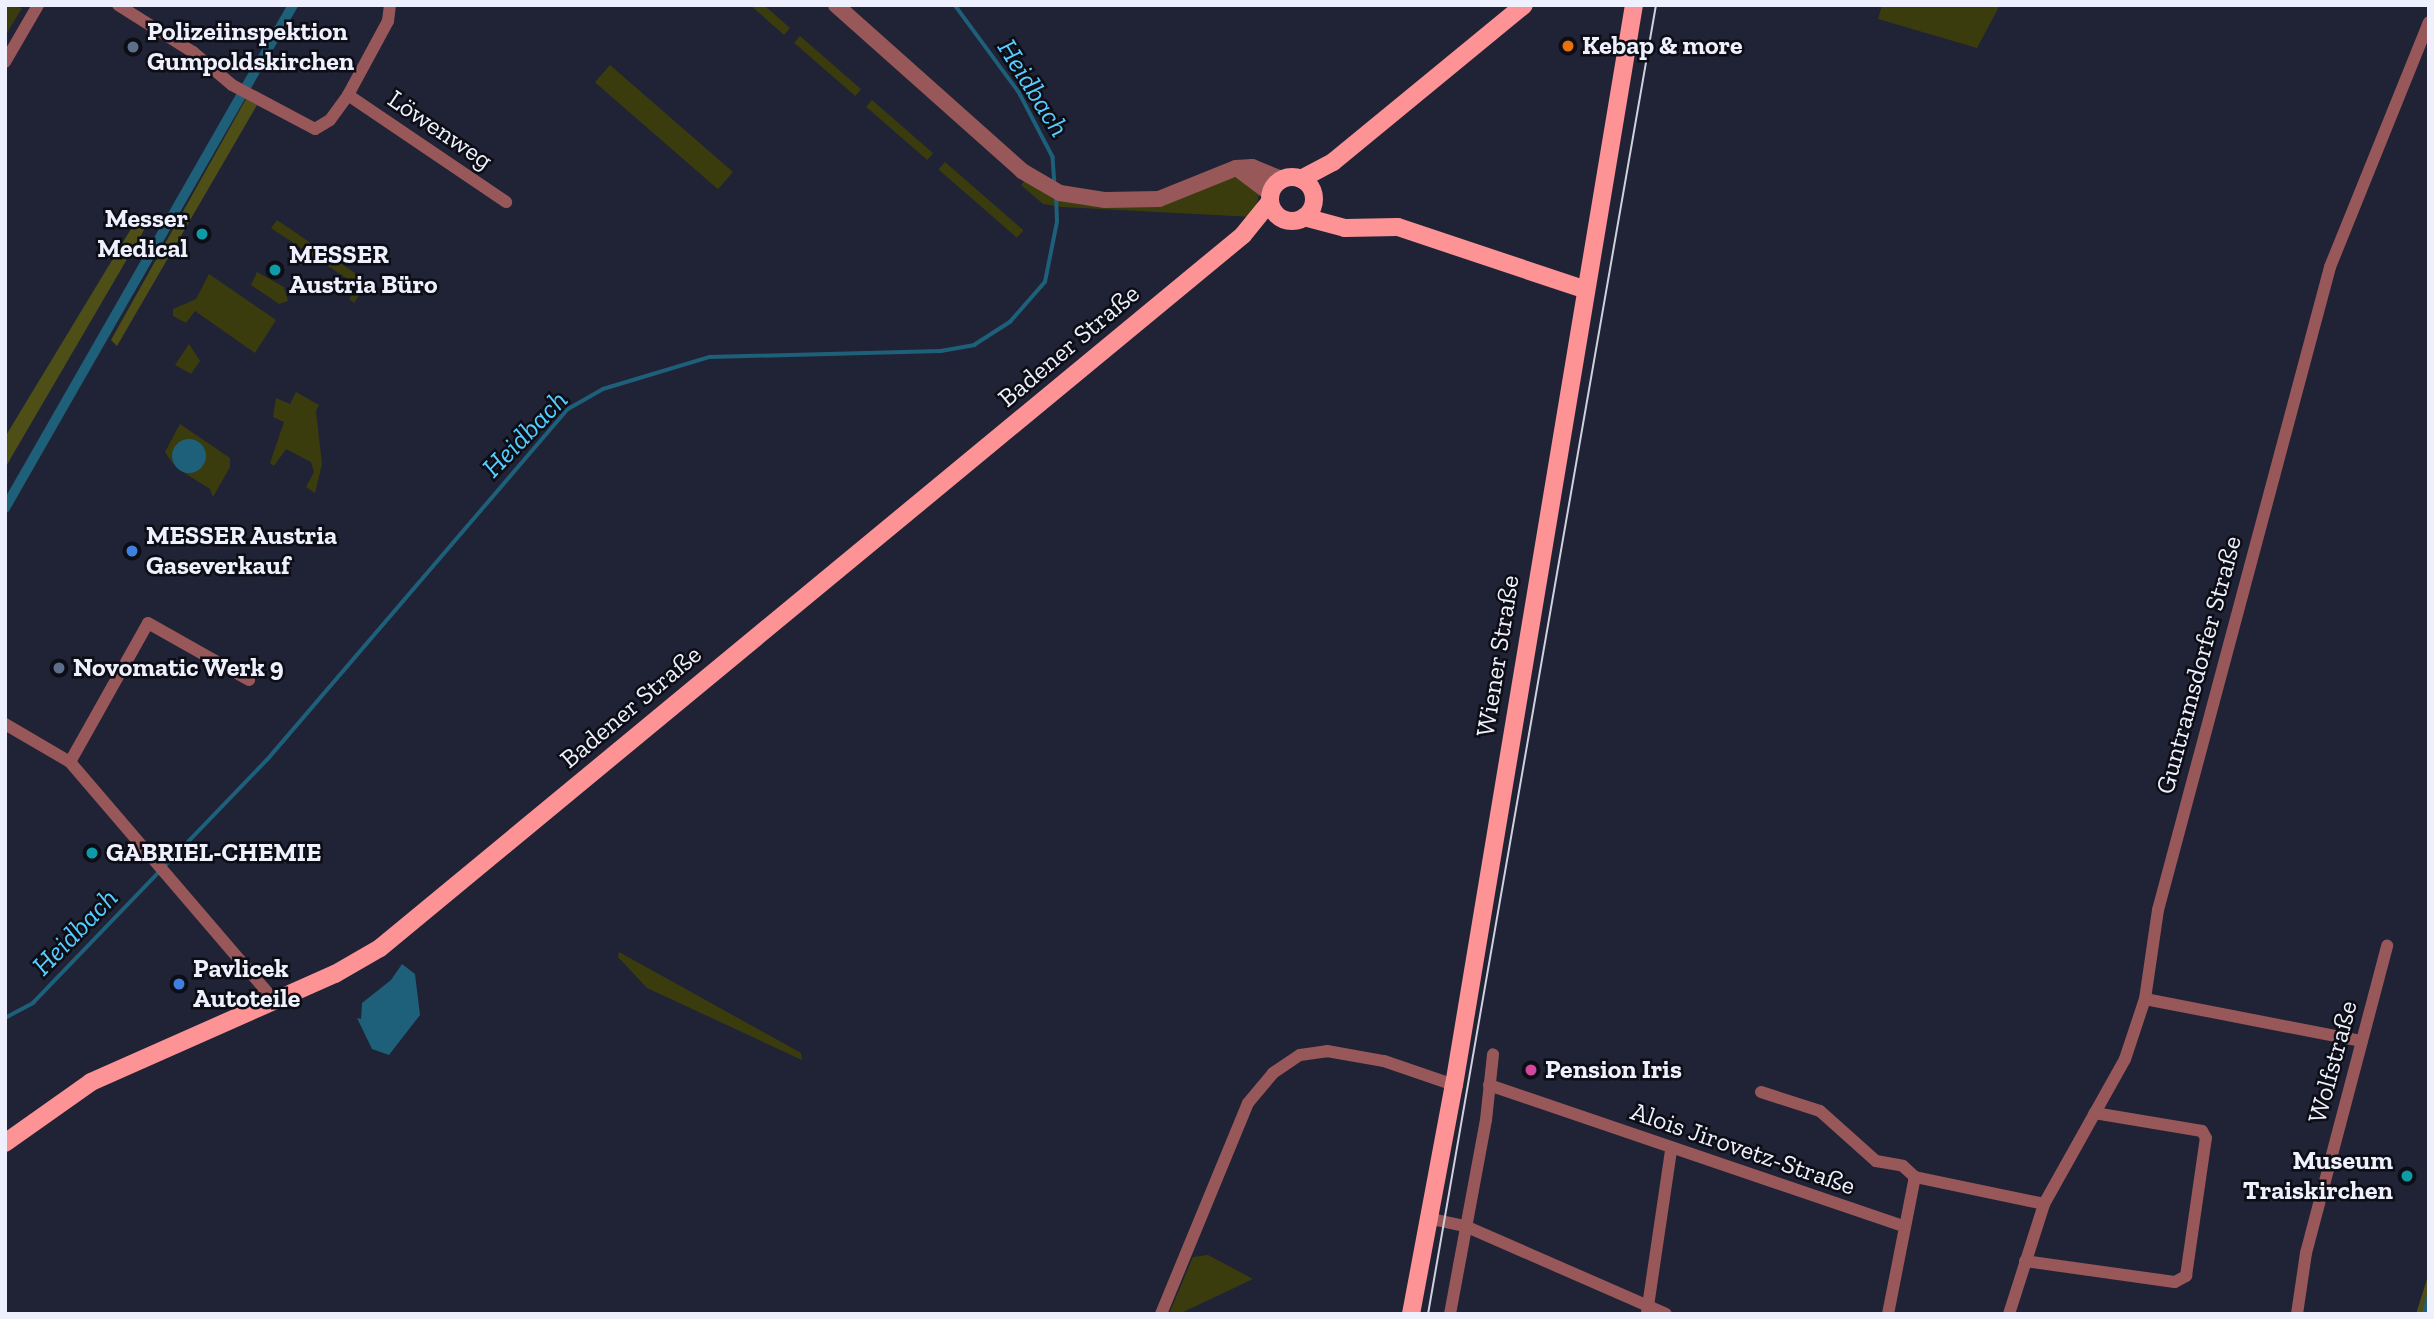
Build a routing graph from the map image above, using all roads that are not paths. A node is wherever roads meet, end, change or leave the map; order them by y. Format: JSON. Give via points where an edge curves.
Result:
{"nodes":[{"id":1,"x":37,"y":5,"type":"edge"},
{"id":2,"x":118,"y":5,"type":"edge"},
{"id":3,"x":390,"y":5,"type":"edge"},
{"id":4,"x":836,"y":5,"type":"edge"},
{"id":5,"x":1524,"y":5,"type":"edge"},
{"id":6,"x":1634,"y":5,"type":"edge"},
{"id":7,"x":2429,"y":22,"type":"edge"},
{"id":8,"x":5,"y":62,"type":"edge"},
{"id":9,"x":348,"y":95,"type":"junction"},
{"id":10,"x":1333,"y":162,"type":"junction"},
{"id":11,"x":1301,"y":178,"type":"junction"},
{"id":12,"x":1273,"y":192,"type":"junction"},
{"id":13,"x":506,"y":202,"type":"dead end"},
{"id":14,"x":1311,"y":205,"type":"junction"},
{"id":15,"x":1281,"y":219,"type":"junction"},
{"id":16,"x":1243,"y":235,"type":"junction"},
{"id":17,"x":1586,"y":290,"type":"junction"},
{"id":18,"x":249,"y":680,"type":"dead end"},
{"id":19,"x":5,"y":724,"type":"edge"},
{"id":20,"x":70,"y":762,"type":"junction"},
{"id":21,"x":2387,"y":946,"type":"dead end"},
{"id":22,"x":2144,"y":999,"type":"junction"},
{"id":23,"x":275,"y":1001,"type":"junction"},
{"id":24,"x":2362,"y":1041,"type":"junction"},
{"id":25,"x":1493,"y":1054,"type":"dead end"},
{"id":26,"x":1454,"y":1085,"type":"junction"},
{"id":27,"x":1489,"y":1085,"type":"junction"},
{"id":28,"x":1761,"y":1092,"type":"dead end"},
{"id":29,"x":2094,"y":1113,"type":"junction"},
{"id":30,"x":5,"y":1143,"type":"edge"},
{"id":31,"x":1671,"y":1150,"type":"junction"},
{"id":32,"x":1915,"y":1177,"type":"junction"},
{"id":33,"x":2044,"y":1204,"type":"junction"},
{"id":34,"x":1427,"y":1218,"type":"junction"},
{"id":35,"x":1465,"y":1226,"type":"junction"},
{"id":36,"x":1903,"y":1226,"type":"junction"},
{"id":37,"x":2025,"y":1261,"type":"junction"},
{"id":38,"x":1648,"y":1310,"type":"edge"},
{"id":39,"x":1161,"y":1314,"type":"edge"},
{"id":40,"x":1411,"y":1314,"type":"edge"},
{"id":41,"x":1450,"y":1314,"type":"edge"},
{"id":42,"x":1666,"y":1314,"type":"edge"},
{"id":43,"x":1888,"y":1314,"type":"edge"},
{"id":44,"x":2009,"y":1314,"type":"edge"},
{"id":45,"x":2297,"y":1314,"type":"edge"}],
"edges":[{"from":1,"to":8,"type":"street"},
{"from":2,"to":9,"type":"street","via":[[193,52],[236,87],[315,129],[330,120]]},
{"from":3,"to":9,"type":"street","via":[[388,21]]},
{"from":4,"to":12,"type":"street","via":[[1044,186],[1060,193],[1105,200],[1159,199],[1236,168]]},
{"from":5,"to":10,"type":"main road"},
{"from":6,"to":17,"type":"main road","name":"Wiener Straße"},
{"from":7,"to":22,"type":"street","name":"Guntramsdorfer Straße","via":[[2330,267],[2158,910]]},
{"from":9,"to":13,"type":"street","name":"Löwenweg"},
{"from":10,"to":11,"type":"main road"},
{"from":10,"to":14,"type":"main road"},
{"from":11,"to":12,"type":"main road"},
{"from":11,"to":14,"type":"main road"},
{"from":12,"to":15,"type":"main road"},
{"from":12,"to":16,"type":"main road","name":"Badener Straße"},
{"from":14,"to":15,"type":"main road"},
{"from":14,"to":17,"type":"main road","via":[[1345,228],[1398,227]]},
{"from":15,"to":16,"type":"main road","name":"Badener Straße"},
{"from":16,"to":23,"type":"main road","name":"Badener Straße","via":[[380,948]]},
{"from":17,"to":26,"type":"main road","name":"Wiener Straße"},
{"from":18,"to":20,"type":"street","via":[[148,623]]},
{"from":19,"to":20,"type":"street"},
{"from":20,"to":23,"type":"street"},
{"from":21,"to":24,"type":"street","name":"Wolfstraße"},
{"from":22,"to":24,"type":"street"},
{"from":22,"to":29,"type":"street","name":"Guntramsdorfer Straße","via":[[2125,1059]]},
{"from":23,"to":30,"type":"main road","name":"Badener Straße","via":[[91,1082]]},
{"from":24,"to":45,"type":"street","name":"Wolfstraße","via":[[2306,1253]]},
{"from":25,"to":27,"type":"street"},
{"from":26,"to":34,"type":"main road","name":"Wiener Straße"},
{"from":26,"to":39,"type":"street","via":[[1384,1061],[1327,1051],[1300,1055],[1273,1073],[1248,1103]]},
{"from":27,"to":31,"type":"street","name":"Alois Jirovetz-Straße"},
{"from":27,"to":35,"type":"street"},
{"from":28,"to":32,"type":"street","via":[[1820,1111],[1875,1161],[1903,1166]]},
{"from":29,"to":33,"type":"street","name":"Guntramsdorfer Straße"},
{"from":29,"to":37,"type":"street","via":[[2202,1131],[2206,1139],[2186,1276],[2175,1282]]},
{"from":31,"to":36,"type":"street","name":"Alois Jirovetz-Straße"},
{"from":31,"to":38,"type":"street"},
{"from":32,"to":33,"type":"street"},
{"from":32,"to":36,"type":"street"},
{"from":33,"to":37,"type":"street","name":"Guntramsdorfer Straße"},
{"from":34,"to":35,"type":"street"},
{"from":34,"to":40,"type":"main road","name":"Wiener Straße"},
{"from":35,"to":38,"type":"street"},
{"from":35,"to":41,"type":"street"},
{"from":36,"to":43,"type":"street"},
{"from":37,"to":44,"type":"street","name":"Guntramsdorfer Straße"},
{"from":38,"to":42,"type":"street"}]}
